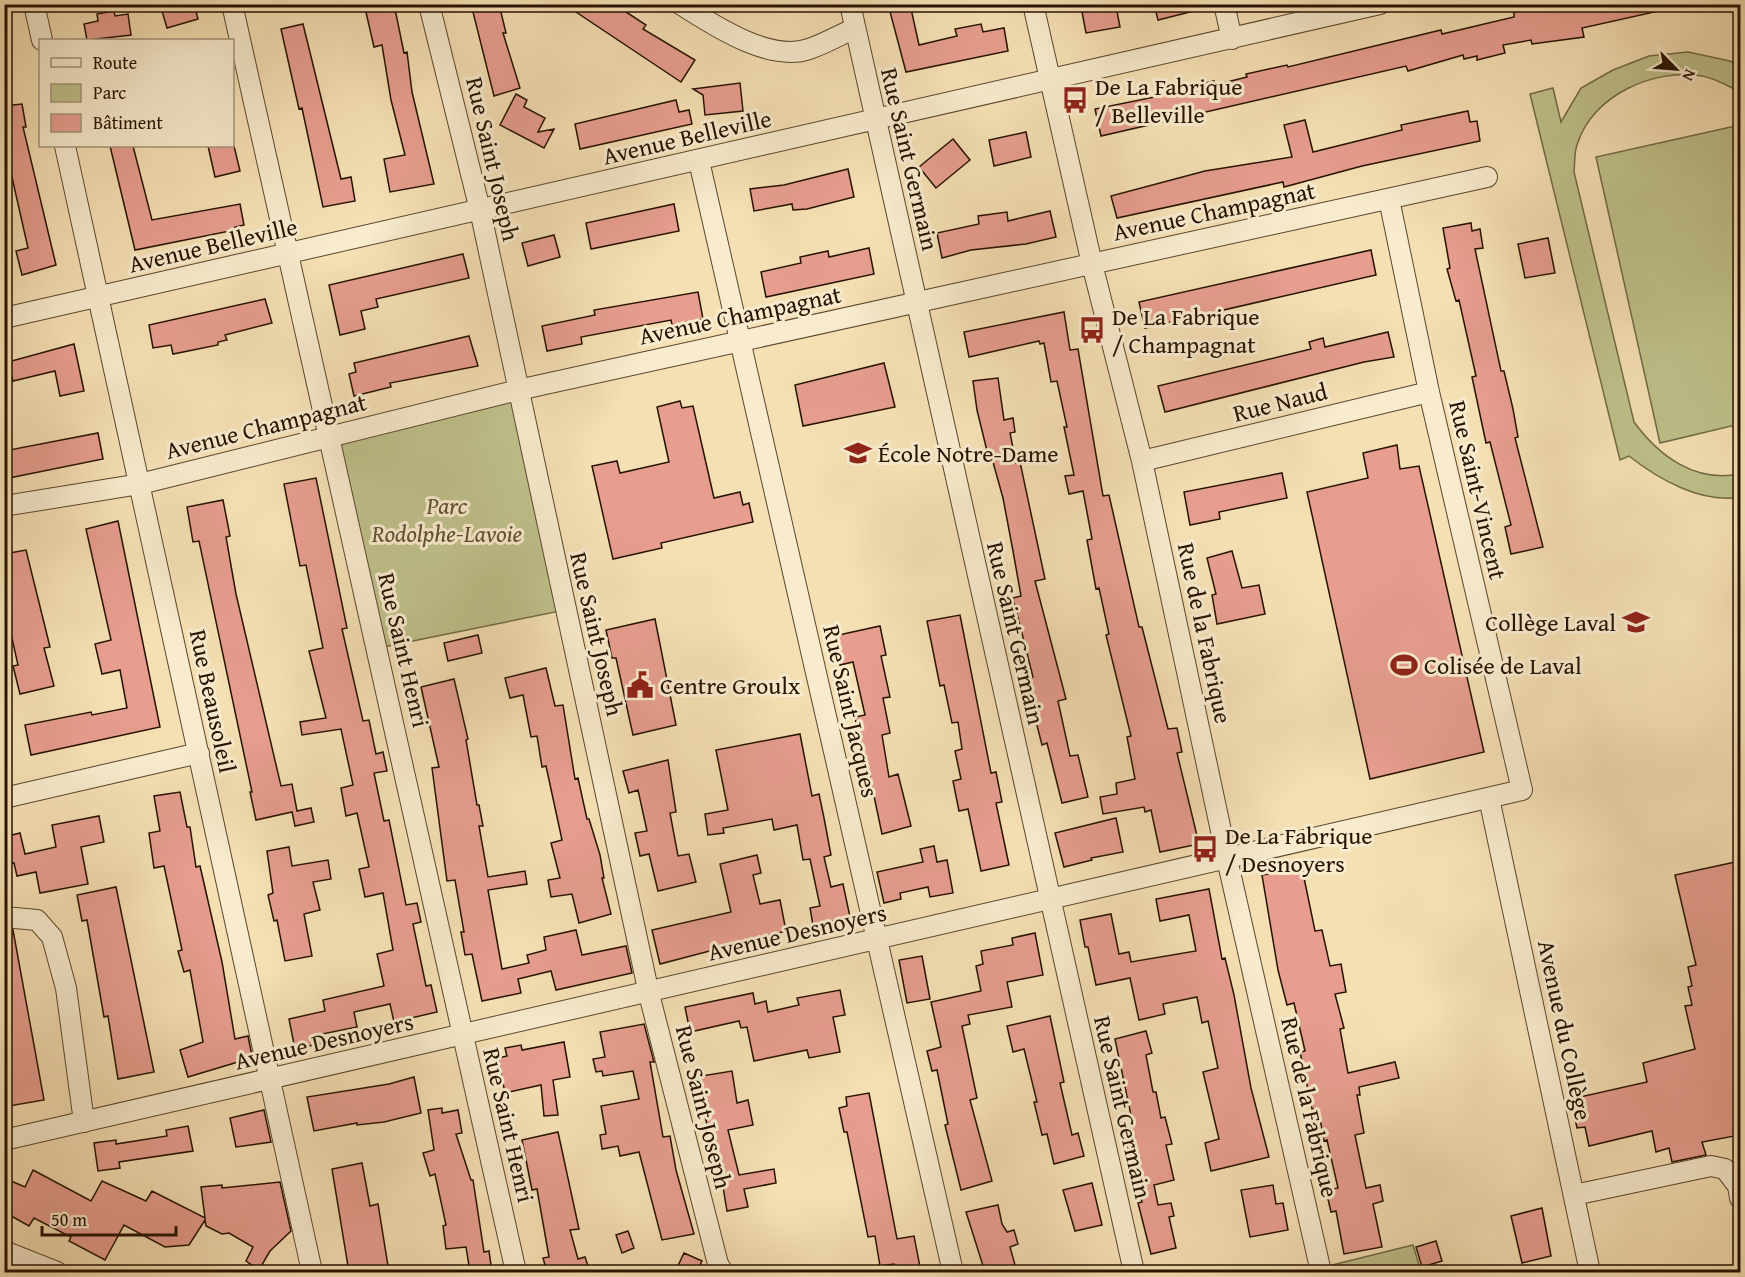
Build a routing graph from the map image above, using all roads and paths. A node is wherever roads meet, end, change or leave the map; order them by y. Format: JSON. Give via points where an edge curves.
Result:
{"nodes":[{"id":1,"x":34,"y":4,"type":"edge"},
{"id":2,"x":232,"y":4,"type":"edge"},
{"id":3,"x":429,"y":4,"type":"edge"},
{"id":4,"x":680,"y":4,"type":"edge"},
{"id":5,"x":850,"y":4,"type":"edge"},
{"id":6,"x":1034,"y":4,"type":"edge"},
{"id":7,"x":1224,"y":4,"type":"edge"},
{"id":8,"x":1380,"y":4,"type":"edge"},
{"id":9,"x":855,"y":28,"type":"junction"},
{"id":10,"x":42,"y":39,"type":"edge"},
{"id":11,"x":1232,"y":39,"type":"junction"},
{"id":12,"x":1050,"y":79,"type":"junction"},
{"id":13,"x":876,"y":120,"type":"junction"},
{"id":14,"x":65,"y":147,"type":"edge"},
{"id":15,"x":699,"y":161,"type":"junction"},
{"id":16,"x":1487,"y":177,"type":"dead end"},
{"id":17,"x":1389,"y":199,"type":"junction"},
{"id":18,"x":480,"y":210,"type":"junction"},
{"id":19,"x":288,"y":255,"type":"junction"},
{"id":20,"x":1092,"y":264,"type":"junction"},
{"id":21,"x":99,"y":297,"type":"junction"},
{"id":22,"x":916,"y":303,"type":"junction"},
{"id":23,"x":4,"y":318,"type":"edge"},
{"id":24,"x":740,"y":341,"type":"junction"},
{"id":25,"x":518,"y":390,"type":"junction"},
{"id":26,"x":1429,"y":392,"type":"junction"},
{"id":27,"x":329,"y":437,"type":"junction"},
{"id":28,"x":1142,"y":461,"type":"junction"},
{"id":29,"x":140,"y":484,"type":"junction"},
{"id":30,"x":4,"y":506,"type":"edge"},
{"id":31,"x":199,"y":753,"type":"junction"},
{"id":32,"x":1522,"y":790,"type":"joint"},
{"id":33,"x":4,"y":798,"type":"edge"},
{"id":34,"x":1489,"y":798,"type":"junction"},
{"id":35,"x":1227,"y":858,"type":"junction"},
{"id":36,"x":1049,"y":900,"type":"junction"},
{"id":37,"x":4,"y":917,"type":"edge"},
{"id":38,"x":877,"y":939,"type":"junction"},
{"id":39,"x":649,"y":994,"type":"junction"},
{"id":40,"x":463,"y":1035,"type":"junction"},
{"id":41,"x":270,"y":1079,"type":"junction"},
{"id":42,"x":84,"y":1122,"type":"junction"},
{"id":43,"x":4,"y":1140,"type":"edge"},
{"id":44,"x":1574,"y":1195,"type":"junction"},
{"id":45,"x":1740,"y":1198,"type":"edge"},
{"id":46,"x":4,"y":1251,"type":"edge"},
{"id":47,"x":311,"y":1267,"type":"dead end"},
{"id":48,"x":718,"y":1270,"type":"edge"},
{"id":49,"x":57,"y":1272,"type":"edge"},
{"id":50,"x":516,"y":1272,"type":"edge"},
{"id":51,"x":953,"y":1272,"type":"edge"},
{"id":52,"x":1134,"y":1272,"type":"edge"},
{"id":53,"x":1321,"y":1272,"type":"edge"},
{"id":54,"x":1590,"y":1272,"type":"edge"}],
"edges":[{"from":1,"to":10,"type":"street"},
{"from":2,"to":19,"type":"street","name":"Rue Saint Henri"},
{"from":3,"to":18,"type":"street","name":"Rue Saint Joseph"},
{"from":4,"to":9,"type":"street","via":[[717,27],[771,51],[806,50]]},
{"from":5,"to":9,"type":"street","name":"Rue Saint Germain"},
{"from":6,"to":12,"type":"street","name":"Rue de la Fabrique"},
{"from":7,"to":11,"type":"street"},
{"from":8,"to":11,"type":"street","name":"Avenue Belleville"},
{"from":9,"to":13,"type":"street","name":"Rue Saint Germain"},
{"from":11,"to":12,"type":"street","name":"Avenue Belleville"},
{"from":12,"to":13,"type":"street","name":"Avenue Belleville"},
{"from":12,"to":20,"type":"street","name":"Rue de la Fabrique"},
{"from":13,"to":15,"type":"street","name":"Avenue Belleville"},
{"from":13,"to":22,"type":"street","name":"Rue Saint Germain"},
{"from":14,"to":21,"type":"street","name":"Rue Beausoleil"},
{"from":15,"to":18,"type":"street","name":"Avenue Belleville"},
{"from":15,"to":24,"type":"street","name":"Rue Saint Jacques"},
{"from":16,"to":17,"type":"street","name":"Avenue Champagnat"},
{"from":17,"to":20,"type":"street","name":"Avenue Champagnat"},
{"from":17,"to":26,"type":"street","name":"Rue Saint-Vincent"},
{"from":18,"to":19,"type":"street","name":"Avenue Belleville"},
{"from":18,"to":25,"type":"street","name":"Rue Saint Joseph"},
{"from":19,"to":21,"type":"street","name":"Avenue Belleville"},
{"from":19,"to":27,"type":"street","name":"Rue Saint Henri"},
{"from":20,"to":22,"type":"street","name":"Avenue Champagnat"},
{"from":20,"to":28,"type":"street","name":"Rue de la Fabrique"},
{"from":21,"to":23,"type":"street","name":"Avenue Belleville"},
{"from":21,"to":29,"type":"street","name":"Rue Beausoleil"},
{"from":22,"to":24,"type":"street","name":"Avenue Champagnat"},
{"from":22,"to":36,"type":"street","name":"Rue Saint Germain"},
{"from":24,"to":25,"type":"street","name":"Avenue Champagnat"},
{"from":24,"to":38,"type":"street","name":"Rue Saint Jacques"},
{"from":25,"to":27,"type":"street","name":"Avenue Champagnat"},
{"from":25,"to":39,"type":"street","name":"Rue Saint Joseph"},
{"from":26,"to":28,"type":"street","name":"Rue Naud"},
{"from":26,"to":32,"type":"street","name":"Rue Saint-Vincent"},
{"from":27,"to":29,"type":"street","name":"Avenue Champagnat"},
{"from":27,"to":40,"type":"street","name":"Rue Saint Henri"},
{"from":28,"to":35,"type":"street","name":"Rue de la Fabrique"},
{"from":29,"to":30,"type":"street","name":"Avenue Champagnat"},
{"from":29,"to":31,"type":"street","name":"Rue Beausoleil"},
{"from":31,"to":33,"type":"street"},
{"from":31,"to":41,"type":"street","name":"Rue Beausoleil"},
{"from":32,"to":34,"type":"street","name":"Avenue Desnoyers"},
{"from":34,"to":35,"type":"street","name":"Avenue Desnoyers"},
{"from":34,"to":44,"type":"street","name":"Avenue du Collège"},
{"from":35,"to":36,"type":"street","name":"Avenue Desnoyers"},
{"from":35,"to":53,"type":"street","name":"Rue de la Fabrique"},
{"from":36,"to":38,"type":"street","name":"Avenue Desnoyers"},
{"from":36,"to":52,"type":"street","name":"Rue Saint Germain"},
{"from":37,"to":42,"type":"street","via":[[37,920],[52,937],[66,988]]},
{"from":38,"to":39,"type":"street","name":"Avenue Desnoyers"},
{"from":38,"to":51,"type":"street","name":"Rue Saint Jacques"},
{"from":39,"to":40,"type":"street","name":"Avenue Desnoyers"},
{"from":39,"to":48,"type":"street","name":"Rue Saint Joseph"},
{"from":40,"to":41,"type":"street","name":"Avenue Desnoyers"},
{"from":40,"to":50,"type":"street","name":"Rue Saint Henri"},
{"from":41,"to":42,"type":"street","name":"Avenue Desnoyers"},
{"from":41,"to":47,"type":"street","name":"Rue Beausoleil"},
{"from":42,"to":43,"type":"street","name":"Avenue Desnoyers"},
{"from":44,"to":45,"type":"street","via":[[1711,1166],[1725,1169],[1738,1186]]},
{"from":44,"to":54,"type":"street","name":"Avenue du Collège"},
{"from":46,"to":49,"type":"street"}]}
